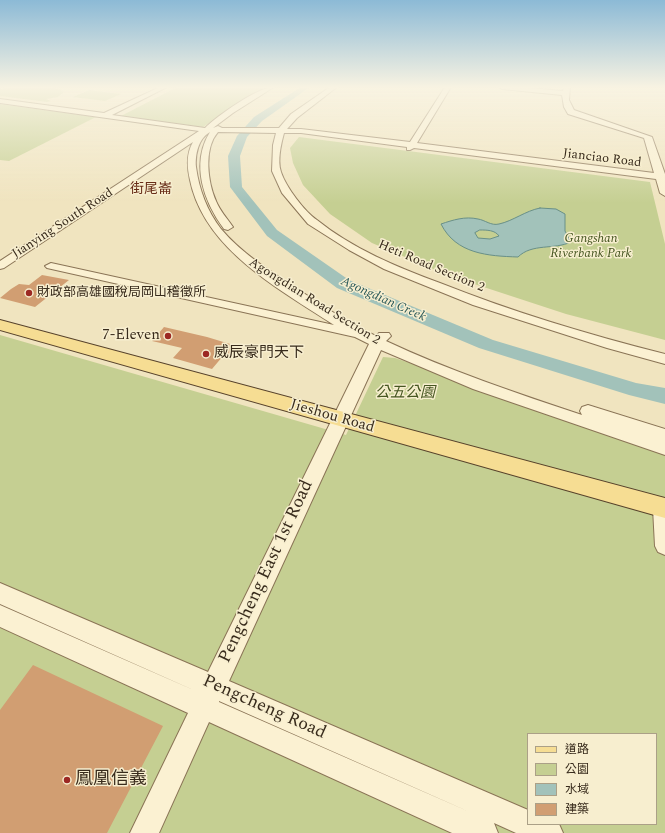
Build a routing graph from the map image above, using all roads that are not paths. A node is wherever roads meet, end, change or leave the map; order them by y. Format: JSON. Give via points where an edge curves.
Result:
{"nodes":[{"id":1,"x":177,"y":126,"type":"edge"},
{"id":2,"x":216,"y":126,"type":"edge"},
{"id":3,"x":288,"y":126,"type":"edge"},
{"id":4,"x":292,"y":126,"type":"edge"},
{"id":5,"x":424,"y":126,"type":"edge"},
{"id":6,"x":612,"y":126,"type":"edge"},
{"id":7,"x":210,"y":130,"type":"junction"},
{"id":8,"x":285,"y":132,"type":"junction"},
{"id":9,"x":411,"y":147,"type":"junction"},
{"id":10,"x":663,"y":178,"type":"edge"},
{"id":11,"x":665,"y":193,"type":"edge"},
{"id":12,"x":203,"y":196,"type":"junction"},
{"id":13,"x":0,"y":266,"type":"edge"},
{"id":14,"x":51,"y":266,"type":"dead end"},
{"id":15,"x":0,"y":325,"type":"edge"},
{"id":16,"x":376,"y":338,"type":"junction"},
{"id":17,"x":665,"y":348,"type":"edge"},
{"id":18,"x":665,"y":359,"type":"edge"},
{"id":19,"x":340,"y":420,"type":"junction"},
{"id":20,"x":665,"y":435,"type":"edge"},
{"id":21,"x":665,"y":448,"type":"edge"},
{"id":22,"x":663,"y":508,"type":"edge"},
{"id":23,"x":665,"y":546,"type":"edge"},
{"id":24,"x":0,"y":593,"type":"edge"},
{"id":25,"x":0,"y":616,"type":"edge"},
{"id":26,"x":208,"y":696,"type":"junction"},
{"id":27,"x":527,"y":824,"type":"edge"},
{"id":28,"x":530,"y":825,"type":"edge"},
{"id":29,"x":144,"y":833,"type":"edge"},
{"id":30,"x":484,"y":833,"type":"edge"},
{"id":31,"x":549,"y":833,"type":"edge"}],
"edges":[{"from":1,"to":7,"type":"street","name":"Jianciao Road"},
{"from":2,"to":7,"type":"street","name":"Agongdian Road Section 2"},
{"from":3,"to":8,"type":"street","name":"Heti Road Section 2"},
{"from":4,"to":8,"type":"street","name":"Heti Road Section 2"},
{"from":5,"to":9,"type":"street"},
{"from":6,"to":10,"type":"street","via":[[648,137]]},
{"from":7,"to":8,"type":"street","name":"Jianciao Road"},
{"from":7,"to":12,"type":"street","name":"Agongdian Road Section 2","via":[[196,143],[192,155],[192,167]]},
{"from":7,"to":13,"type":"street","name":"Jianying South Road"},
{"from":8,"to":9,"type":"street","name":"Jianciao Road"},
{"from":8,"to":17,"type":"street","name":"Heti Road Section 2","via":[[287,171],[297,189],[322,218],[361,242],[479,294],[612,335]]},
{"from":8,"to":18,"type":"street","name":"Heti Road Section 2","via":[[276,171],[287,193],[312,222],[353,248],[388,267],[478,302],[612,345]]},
{"from":9,"to":10,"type":"street","name":"Jianciao Road"},
{"from":10,"to":11,"type":"street"},
{"from":12,"to":16,"type":"street","name":"Agongdian Road Section 2","via":[[230,231],[250,251]]},
{"from":12,"to":16,"type":"street","name":"Agongdian Road Section 2","via":[[206,216],[243,258],[310,303]]},
{"from":14,"to":16,"type":"street"},
{"from":15,"to":19,"type":"main road","name":"Jieshou Road"},
{"from":16,"to":19,"type":"street"},
{"from":16,"to":20,"type":"street","name":"Agongdian Road Section 2","via":[[506,386]]},
{"from":16,"to":21,"type":"street","name":"Agongdian Road Section 2","via":[[500,394]]},
{"from":19,"to":22,"type":"main road","name":"Jieshou Road"},
{"from":19,"to":26,"type":"street","name":"Pengcheng East 1st Road"},
{"from":22,"to":23,"type":"street"},
{"from":24,"to":26,"type":"street","name":"Pengcheng Road"},
{"from":25,"to":26,"type":"street","name":"Pengcheng Road"},
{"from":26,"to":27,"type":"street","name":"Pengcheng Road"},
{"from":26,"to":29,"type":"street","name":"Pengcheng East 1st Road"},
{"from":26,"to":30,"type":"street","name":"Pengcheng Road"},
{"from":28,"to":31,"type":"street","name":"Pengcheng Road"}]}
